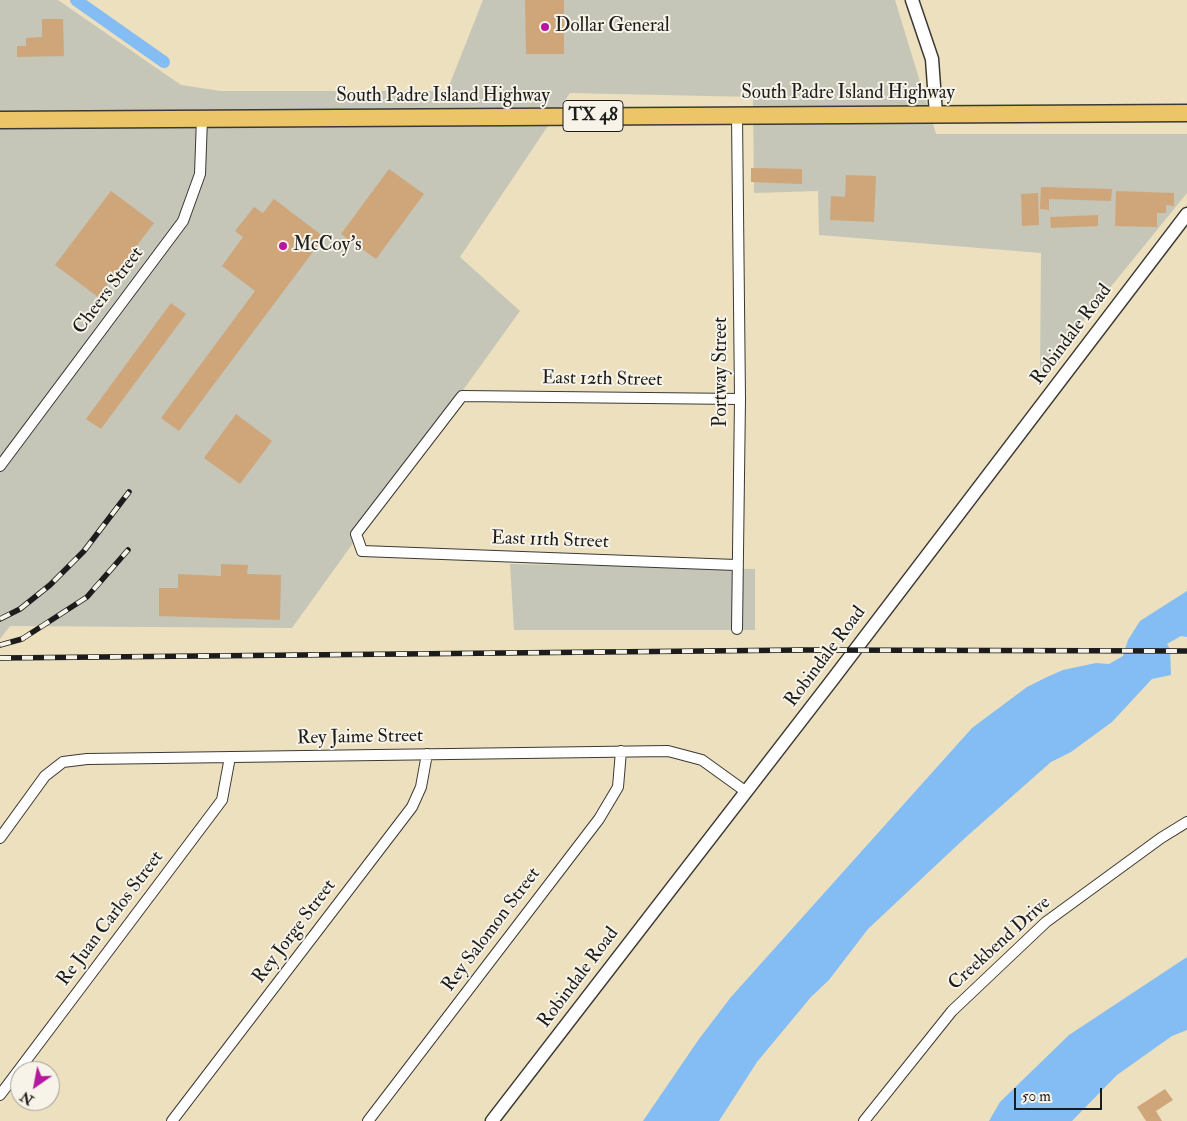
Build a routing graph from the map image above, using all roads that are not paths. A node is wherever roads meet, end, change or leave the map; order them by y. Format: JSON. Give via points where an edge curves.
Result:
{"nodes":[{"id":1,"x":912,"y":0,"type":"edge"},
{"id":2,"x":1187,"y":113,"type":"edge"},
{"id":3,"x":936,"y":114,"type":"junction"},
{"id":4,"x":737,"y":115,"type":"junction"},
{"id":5,"x":202,"y":118,"type":"junction"},
{"id":6,"x":0,"y":120,"type":"edge"},
{"id":7,"x":1187,"y":214,"type":"edge"},
{"id":8,"x":740,"y":398,"type":"junction"},
{"id":9,"x":0,"y":466,"type":"edge"},
{"id":10,"x":362,"y":551,"type":"joint"},
{"id":11,"x":736,"y":565,"type":"junction"},
{"id":12,"x":736,"y":629,"type":"dead end"},
{"id":13,"x":621,"y":752,"type":"junction"},
{"id":14,"x":427,"y":754,"type":"junction"},
{"id":15,"x":230,"y":757,"type":"junction"},
{"id":16,"x":746,"y":791,"type":"junction"},
{"id":17,"x":1187,"y":822,"type":"edge"},
{"id":18,"x":0,"y":838,"type":"edge"},
{"id":19,"x":0,"y":1095,"type":"edge"},
{"id":20,"x":172,"y":1121,"type":"edge"},
{"id":21,"x":368,"y":1121,"type":"edge"},
{"id":22,"x":492,"y":1121,"type":"edge"},
{"id":23,"x":864,"y":1121,"type":"edge"}],
"edges":[{"from":1,"to":3,"type":"street","via":[[932,59]]},
{"from":2,"to":3,"type":"main road","name":"South Padre Island Highway","number":"TX 48"},
{"from":3,"to":4,"type":"main road","name":"South Padre Island Highway","number":"TX 48"},
{"from":4,"to":5,"type":"main road","name":"South Padre Island Highway","number":"TX 48"},
{"from":4,"to":8,"type":"street","name":"Portway Street"},
{"from":5,"to":6,"type":"main road","name":"South Padre Island Highway","number":"TX 48"},
{"from":5,"to":9,"type":"street","name":"Cheers Street","via":[[200,174],[183,221]]},
{"from":7,"to":16,"type":"street","name":"Robindale Road"},
{"from":8,"to":10,"type":"street","name":"East 12th Street","via":[[462,396],[356,534]]},
{"from":8,"to":11,"type":"street","name":"Portway Street"},
{"from":10,"to":11,"type":"street","name":"East 11th Street"},
{"from":11,"to":12,"type":"street","name":"Portway Street"},
{"from":13,"to":14,"type":"street","name":"Rey Jaime Street"},
{"from":13,"to":16,"type":"street","name":"Rey Jaime Street","via":[[668,751],[702,760]]},
{"from":13,"to":21,"type":"street","name":"Rey Salomon Street","via":[[618,787],[599,819]]},
{"from":14,"to":15,"type":"street","name":"Rey Jaime Street"},
{"from":14,"to":20,"type":"street","name":"Rey Jorge Street","via":[[421,787],[412,807]]},
{"from":15,"to":18,"type":"street","name":"Rey Jaime Street","via":[[63,762],[46,776]]},
{"from":15,"to":19,"type":"street","name":"Re Juan Carlos Street","via":[[222,800]]},
{"from":16,"to":22,"type":"street","name":"Robindale Road"},
{"from":17,"to":23,"type":"street","name":"Creekbend Drive","via":[[1046,922],[952,1011]]}]}
